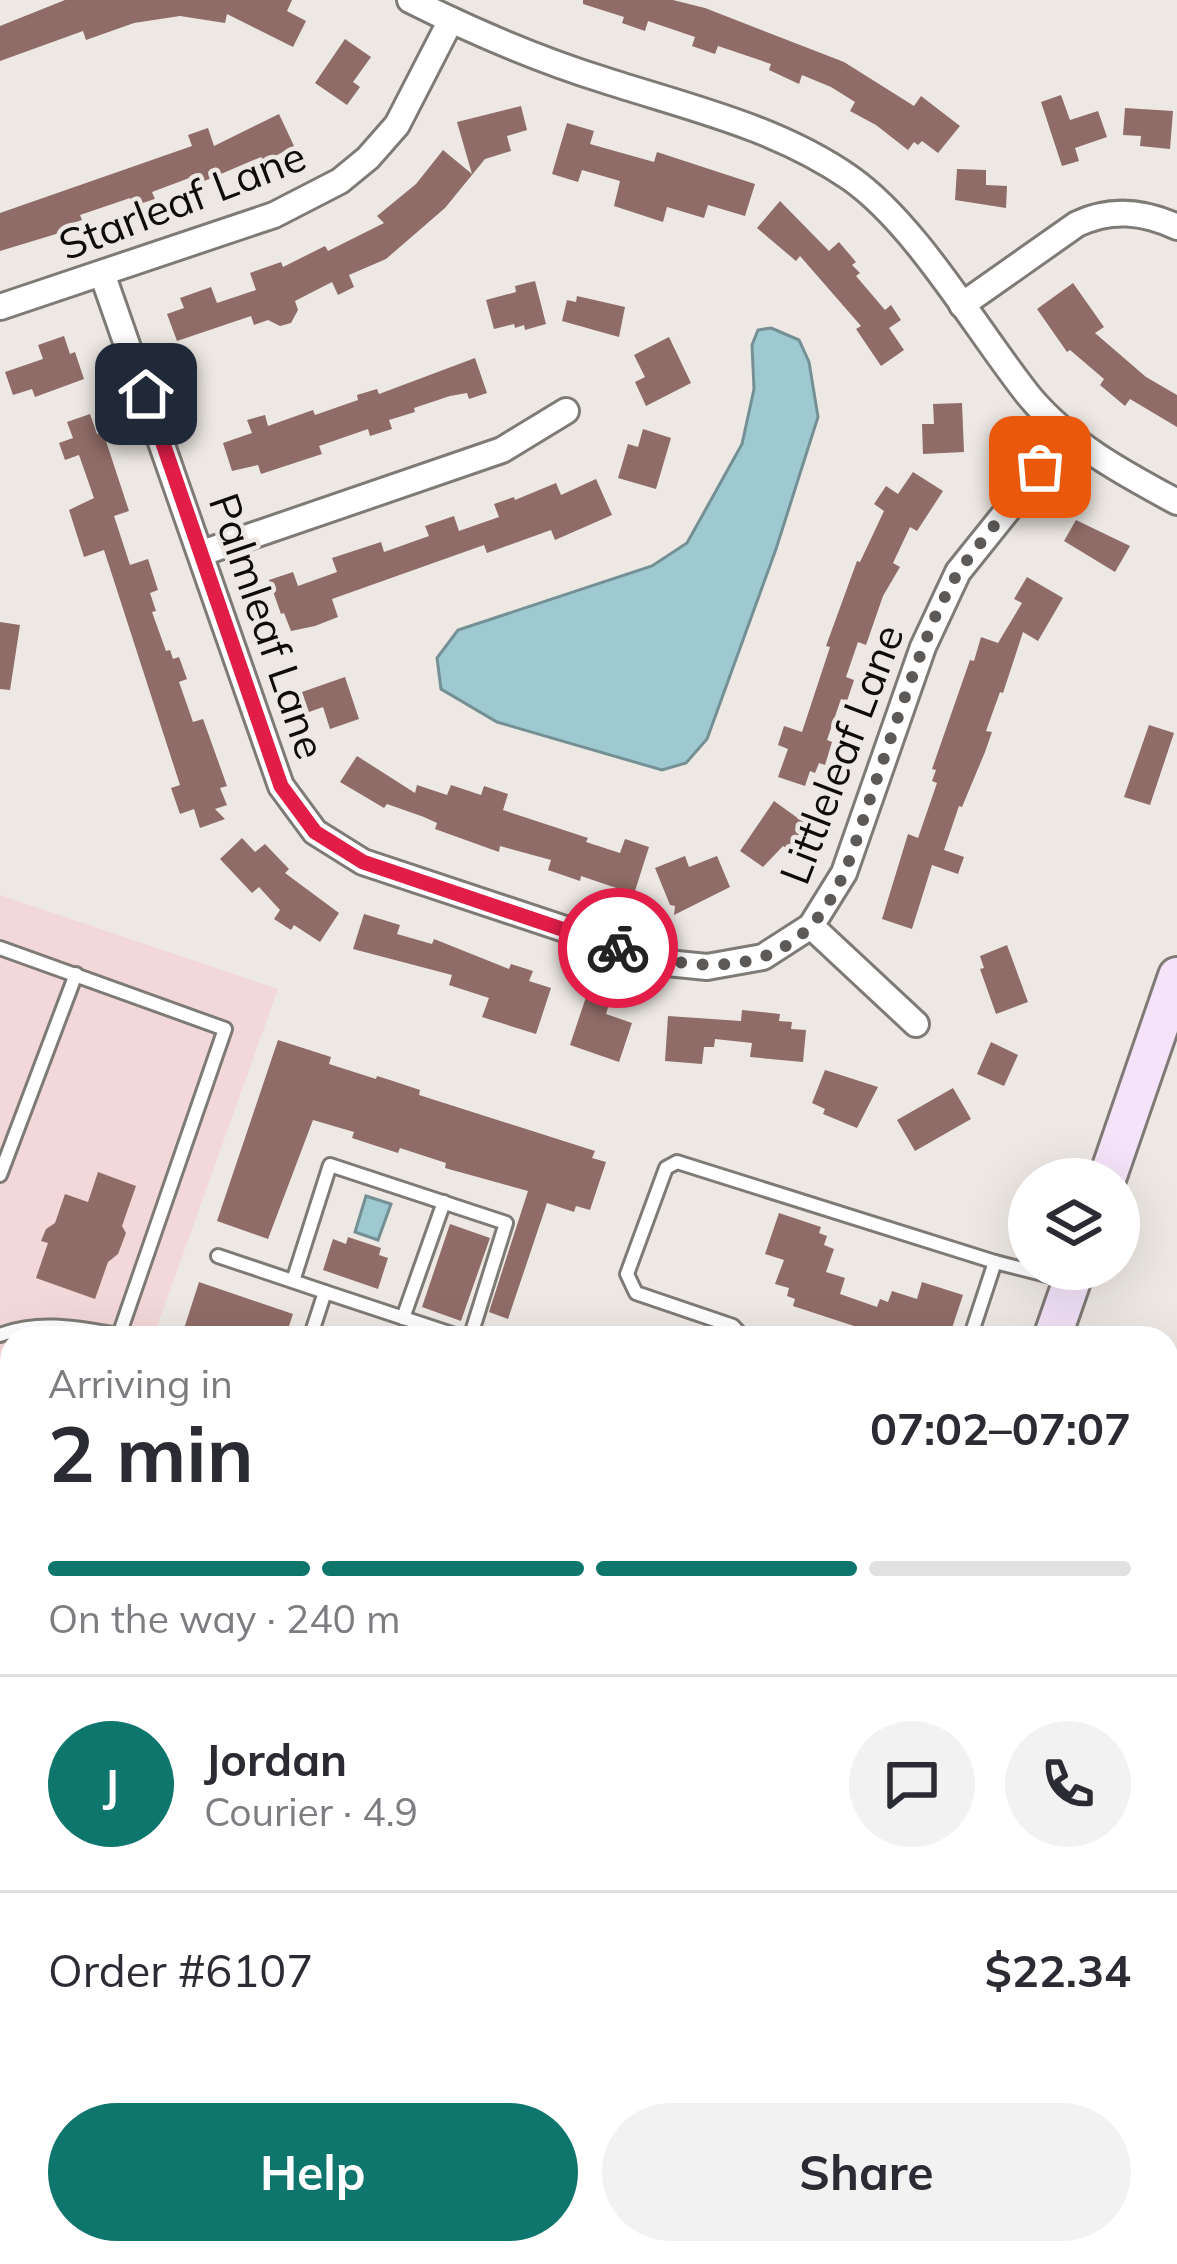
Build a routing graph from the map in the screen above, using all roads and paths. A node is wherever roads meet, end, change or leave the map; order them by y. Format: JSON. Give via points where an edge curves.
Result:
{"nodes":[{"id":1,"x":410,"y":0,"type":"edge"},
{"id":2,"x":451,"y":20,"type":"junction"},
{"id":3,"x":1177,"y":227,"type":"edge"},
{"id":4,"x":103,"y":276,"type":"junction"},
{"id":5,"x":962,"y":305,"type":"junction"},
{"id":6,"x":0,"y":307,"type":"edge"},
{"id":7,"x":566,"y":410,"type":"dead end"},
{"id":8,"x":1068,"y":435,"type":"junction"},
{"id":9,"x":1177,"y":502,"type":"edge"},
{"id":10,"x":202,"y":553,"type":"junction"},
{"id":11,"x":812,"y":926,"type":"junction"},
{"id":12,"x":0,"y":948,"type":"edge"},
{"id":13,"x":76,"y":974,"type":"junction"},
{"id":14,"x":1177,"y":976,"type":"edge"},
{"id":15,"x":916,"y":1024,"type":"dead end"},
{"id":16,"x":1114,"y":1158,"type":"edge"},
{"id":17,"x":0,"y":1175,"type":"edge"},
{"id":18,"x":444,"y":1202,"type":"junction"},
{"id":19,"x":218,"y":1256,"type":"dead end"},
{"id":20,"x":995,"y":1262,"type":"junction"},
{"id":21,"x":1008,"y":1264,"type":"edge"},
{"id":22,"x":293,"y":1281,"type":"junction"},
{"id":23,"x":1068,"y":1290,"type":"edge"},
{"id":24,"x":326,"y":1292,"type":"junction"},
{"id":25,"x":403,"y":1318,"type":"junction"},
{"id":26,"x":121,"y":1326,"type":"edge"},
{"id":27,"x":314,"y":1326,"type":"edge"},
{"id":28,"x":429,"y":1326,"type":"edge"},
{"id":29,"x":471,"y":1326,"type":"edge"},
{"id":30,"x":733,"y":1326,"type":"edge"},
{"id":31,"x":974,"y":1326,"type":"edge"},
{"id":32,"x":1056,"y":1326,"type":"edge"}],
"edges":[{"from":1,"to":2,"type":"street"},
{"from":2,"to":4,"type":"street","name":"Starleaf Lane","via":[[397,125],[340,181],[274,215]]},
{"from":2,"to":5,"type":"street","via":[[811,154],[892,217]]},
{"from":3,"to":5,"type":"street","via":[[1144,215],[1098,214]]},
{"from":4,"to":6,"type":"street","name":"Starleaf Lane"},
{"from":4,"to":10,"type":"street","name":"Palmleaf Lane"},
{"from":5,"to":8,"type":"street"},
{"from":7,"to":10,"type":"street","via":[[502,450]]},
{"from":8,"to":9,"type":"street"},
{"from":8,"to":11,"type":"street","name":"Littleleaf Lane","via":[[958,572],[923,647],[844,873]]},
{"from":10,"to":11,"type":"street","name":"Palmleaf Lane","via":[[281,786],[337,848],[667,963],[707,967],[763,957]]},
{"from":11,"to":15,"type":"street"},
{"from":12,"to":13,"type":"lane"},
{"from":13,"to":17,"type":"lane"},
{"from":13,"to":26,"type":"lane","via":[[225,1029]]},
{"from":14,"to":16,"type":"main road"},
{"from":18,"to":22,"type":"lane","via":[[330,1165]]},
{"from":18,"to":25,"type":"lane"},
{"from":18,"to":29,"type":"lane","via":[[506,1222]]},
{"from":19,"to":22,"type":"lane"},
{"from":20,"to":21,"type":"lane"},
{"from":20,"to":30,"type":"lane","via":[[677,1162],[666,1168],[627,1274],[636,1293]]},
{"from":20,"to":31,"type":"lane"},
{"from":22,"to":24,"type":"lane"},
{"from":23,"to":32,"type":"main road"},
{"from":24,"to":25,"type":"lane"},
{"from":24,"to":27,"type":"lane"},
{"from":25,"to":28,"type":"lane"}]}
